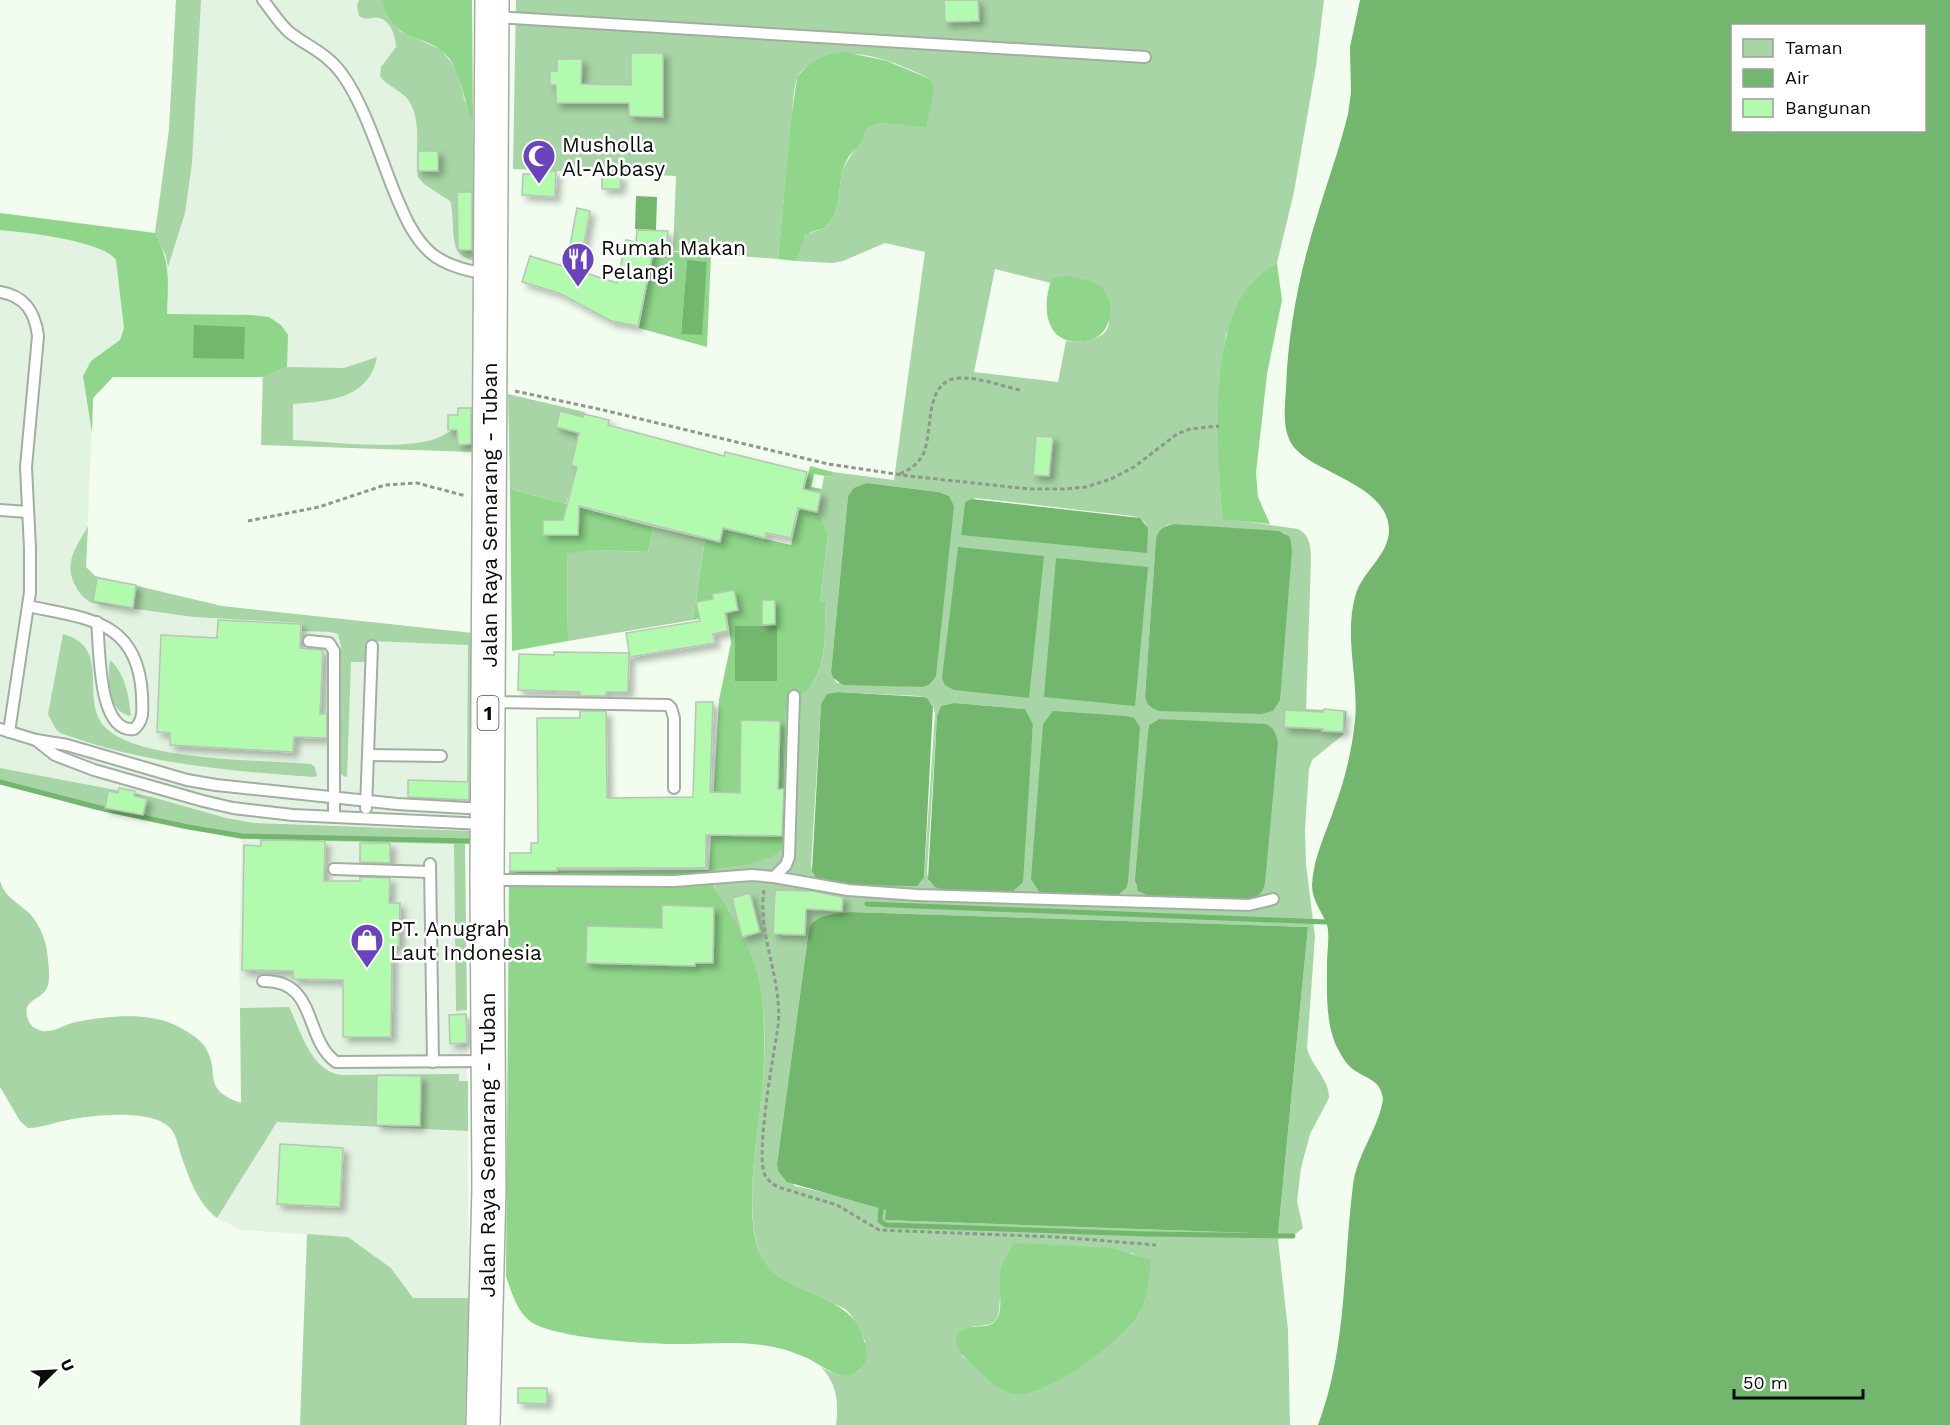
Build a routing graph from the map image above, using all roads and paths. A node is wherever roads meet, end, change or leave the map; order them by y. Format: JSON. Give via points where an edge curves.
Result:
{"nodes":[{"id":1,"x":262,"y":0,"type":"edge"},
{"id":2,"x":492,"y":8,"type":"edge"},
{"id":3,"x":1145,"y":57,"type":"dead end"},
{"id":4,"x":490,"y":274,"type":"junction"},
{"id":5,"x":0,"y":292,"type":"edge"},
{"id":6,"x":490,"y":385,"type":"junction"},
{"id":7,"x":1020,"y":390,"type":"dead end"},
{"id":8,"x":1219,"y":426,"type":"dead end"},
{"id":9,"x":898,"y":475,"type":"junction"},
{"id":10,"x":489,"y":499,"type":"junction"},
{"id":11,"x":0,"y":510,"type":"edge"},
{"id":12,"x":28,"y":512,"type":"junction"},
{"id":13,"x":248,"y":521,"type":"dead end"},
{"id":14,"x":28,"y":606,"type":"junction"},
{"id":15,"x":97,"y":622,"type":"junction"},
{"id":16,"x":309,"y":641,"type":"dead end"},
{"id":17,"x":372,"y":646,"type":"dead end"},
{"id":18,"x":795,"y":696,"type":"dead end"},
{"id":19,"x":488,"y":702,"type":"junction"},
{"id":20,"x":5,"y":731,"type":"edge"},
{"id":21,"x":36,"y":740,"type":"junction"},
{"id":22,"x":368,"y":755,"type":"junction"},
{"id":23,"x":441,"y":756,"type":"dead end"},
{"id":24,"x":674,"y":788,"type":"dead end"},
{"id":25,"x":334,"y":797,"type":"junction"},
{"id":26,"x":366,"y":801,"type":"junction"},
{"id":27,"x":334,"y":817,"type":"junction"},
{"id":28,"x":487,"y":817,"type":"junction"},
{"id":29,"x":366,"y":818,"type":"junction"},
{"id":30,"x":334,"y":869,"type":"dead end"},
{"id":31,"x":774,"y":877,"type":"junction"},
{"id":32,"x":487,"y":880,"type":"junction"},
{"id":33,"x":1273,"y":899,"type":"dead end"},
{"id":34,"x":263,"y":981,"type":"dead end"},
{"id":35,"x":489,"y":1061,"type":"junction"},
{"id":36,"x":433,"y":1062,"type":"junction"},
{"id":37,"x":1156,"y":1245,"type":"dead end"},
{"id":38,"x":483,"y":1425,"type":"edge"}],
"edges":[{"from":1,"to":4,"type":"lane","via":[[286,30],[317,49],[343,75],[420,243],[445,262]]},
{"from":2,"to":3,"type":"lane"},
{"from":2,"to":4,"type":"highway","name":"Jalan Raya Semarang - Tuban","number":"1"},
{"from":4,"to":6,"type":"highway","name":"Jalan Raya Semarang - Tuban","number":"1"},
{"from":5,"to":12,"type":"lane","via":[[25,302],[37,325],[26,467]]},
{"from":6,"to":9,"type":"path","via":[[828,464]]},
{"from":6,"to":10,"type":"highway","name":"Jalan Raya Semarang - Tuban","number":"1"},
{"from":7,"to":9,"type":"path","via":[[970,379],[948,381],[933,403],[924,452],[918,462]]},
{"from":8,"to":9,"type":"path","via":[[1177,434],[1134,467],[1086,487],[1029,489]]},
{"from":10,"to":13,"type":"path","via":[[417,483],[398,483],[319,507]]},
{"from":10,"to":19,"type":"highway","name":"Jalan Raya Semarang - Tuban","number":"1"},
{"from":11,"to":12,"type":"lane"},
{"from":12,"to":14,"type":"lane"},
{"from":14,"to":15,"type":"lane"},
{"from":14,"to":20,"type":"lane"},
{"from":15,"to":15,"type":"lane","via":[[117,633],[135,657],[143,715],[134,729],[123,728],[108,711]]},
{"from":16,"to":25,"type":"lane","via":[[329,643],[334,651]]},
{"from":17,"to":22,"type":"lane"},
{"from":18,"to":31,"type":"lane","via":[[789,857]]},
{"from":19,"to":24,"type":"lane","via":[[668,705],[674,718]]},
{"from":19,"to":28,"type":"highway","name":"Jalan Raya Semarang - Tuban","number":"1"},
{"from":20,"to":21,"type":"lane"},
{"from":21,"to":25,"type":"lane","via":[[67,745],[187,780]]},
{"from":21,"to":27,"type":"lane","via":[[71,763],[203,801],[265,813]]},
{"from":22,"to":23,"type":"lane"},
{"from":22,"to":26,"type":"lane"},
{"from":25,"to":26,"type":"lane"},
{"from":25,"to":27,"type":"lane"},
{"from":26,"to":28,"type":"lane"},
{"from":26,"to":29,"type":"lane"},
{"from":27,"to":29,"type":"lane"},
{"from":28,"to":29,"type":"lane"},
{"from":28,"to":32,"type":"highway","name":"Jalan Raya Semarang - Tuban","number":"1"},
{"from":30,"to":36,"type":"lane","via":[[430,868]]},
{"from":31,"to":32,"type":"lane","via":[[621,882]]},
{"from":31,"to":33,"type":"lane","via":[[848,890],[917,895],[1249,905]]},
{"from":31,"to":37,"type":"path","via":[[767,884],[762,905],[778,1002],[762,1152],[764,1174],[770,1182],[837,1205],[879,1230]]},
{"from":32,"to":35,"type":"highway","name":"Jalan Raya Semarang - Tuban","number":"1"},
{"from":34,"to":36,"type":"lane","via":[[285,983],[296,992],[327,1054],[336,1062]]},
{"from":35,"to":36,"type":"lane"},
{"from":35,"to":38,"type":"highway","name":"Jalan Raya Semarang - Tuban","number":"1"}]}
